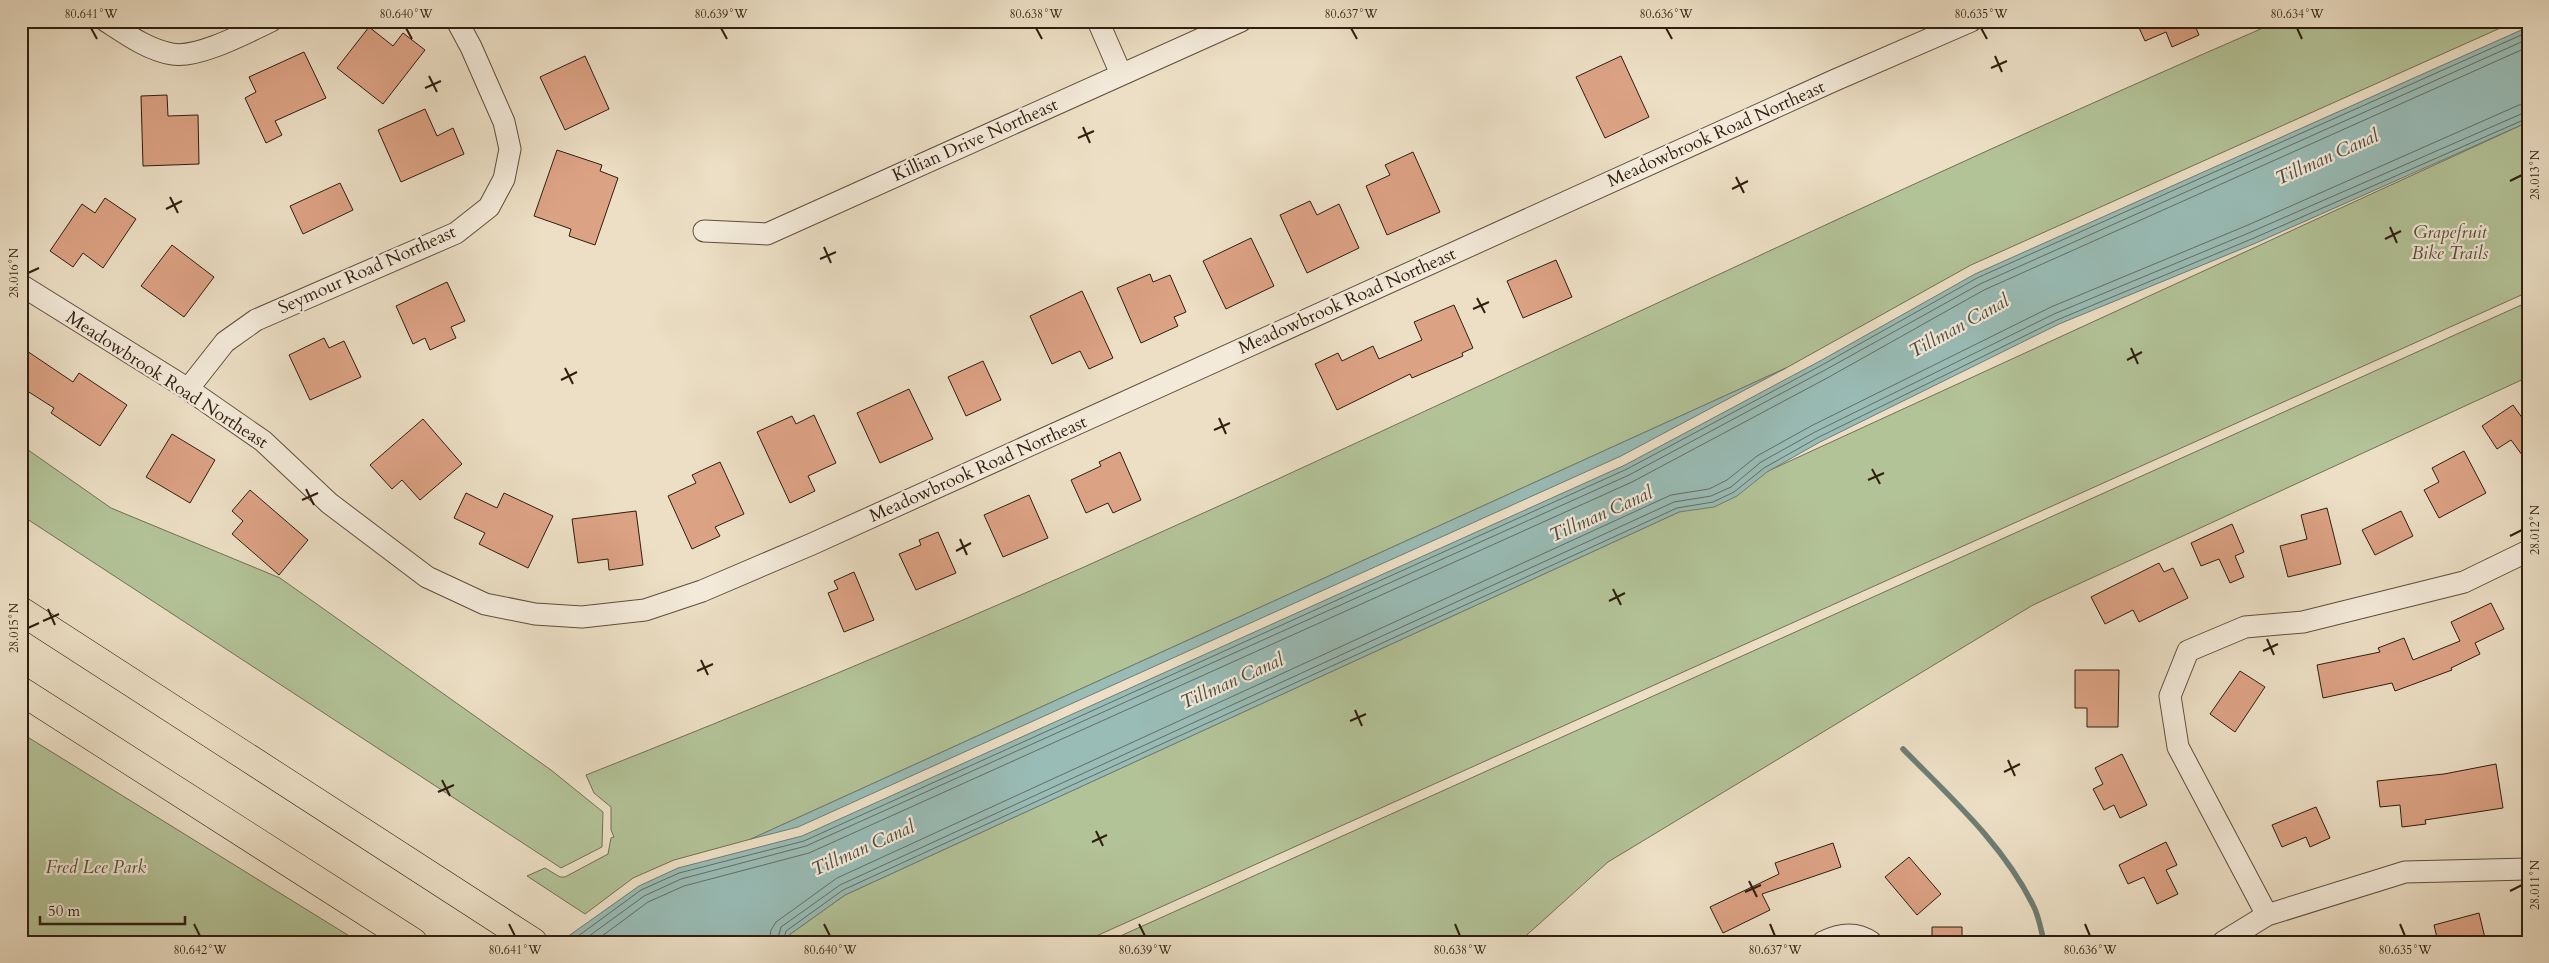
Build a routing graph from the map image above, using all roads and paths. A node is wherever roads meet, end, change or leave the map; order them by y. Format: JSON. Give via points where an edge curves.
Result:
{"nodes":[{"id":1,"x":106,"y":21,"type":"edge"},
{"id":2,"x":271,"y":21,"type":"edge"},
{"id":3,"x":457,"y":21,"type":"edge"},
{"id":4,"x":1098,"y":21,"type":"edge"},
{"id":5,"x":1241,"y":21,"type":"edge"},
{"id":6,"x":1959,"y":24,"type":"edge"},
{"id":7,"x":1121,"y":74,"type":"junction"},
{"id":8,"x":704,"y":231,"type":"dead end"},
{"id":9,"x":21,"y":285,"type":"edge"},
{"id":10,"x":188,"y":389,"type":"junction"},
{"id":11,"x":2528,"y":551,"type":"edge"},
{"id":12,"x":21,"y":611,"type":"edge"},
{"id":13,"x":21,"y":691,"type":"edge"},
{"id":14,"x":2528,"y":869,"type":"edge"},
{"id":15,"x":2267,"y":915,"type":"junction"},
{"id":16,"x":409,"y":939,"type":"edge"},
{"id":17,"x":533,"y":942,"type":"edge"},
{"id":18,"x":1823,"y":942,"type":"edge"},
{"id":19,"x":1871,"y":942,"type":"edge"},
{"id":20,"x":2223,"y":942,"type":"edge"}],
"edges":[{"from":1,"to":2,"type":"street","via":[[137,41],[173,55],[214,48]]},
{"from":3,"to":10,"type":"street","name":"Seymour Road Northeast","via":[[504,122],[510,148],[504,179],[490,207],[456,233],[256,320],[225,342]]},
{"from":4,"to":7,"type":"street"},
{"from":5,"to":7,"type":"street","name":"Killian Drive Northeast"},
{"from":6,"to":10,"type":"street","name":"Meadowbrook Road Northeast","via":[[812,544],[702,591],[645,610],[582,617],[535,614],[485,604],[427,577],[329,503],[263,441]]},
{"from":7,"to":8,"type":"street","name":"Killian Drive Northeast","via":[[767,234]]},
{"from":9,"to":10,"type":"street","name":"Meadowbrook Road Northeast"},
{"from":11,"to":15,"type":"street","via":[[2464,582],[2303,622],[2245,627],[2188,651],[2170,696],[2178,747]]},
{"from":12,"to":17,"type":"highway"},
{"from":13,"to":16,"type":"highway"},
{"from":14,"to":15,"type":"street","via":[[2405,872]]},
{"from":15,"to":20,"type":"street"},
{"from":18,"to":19,"type":"street","via":[[1846,934],[1856,934]]}]}
